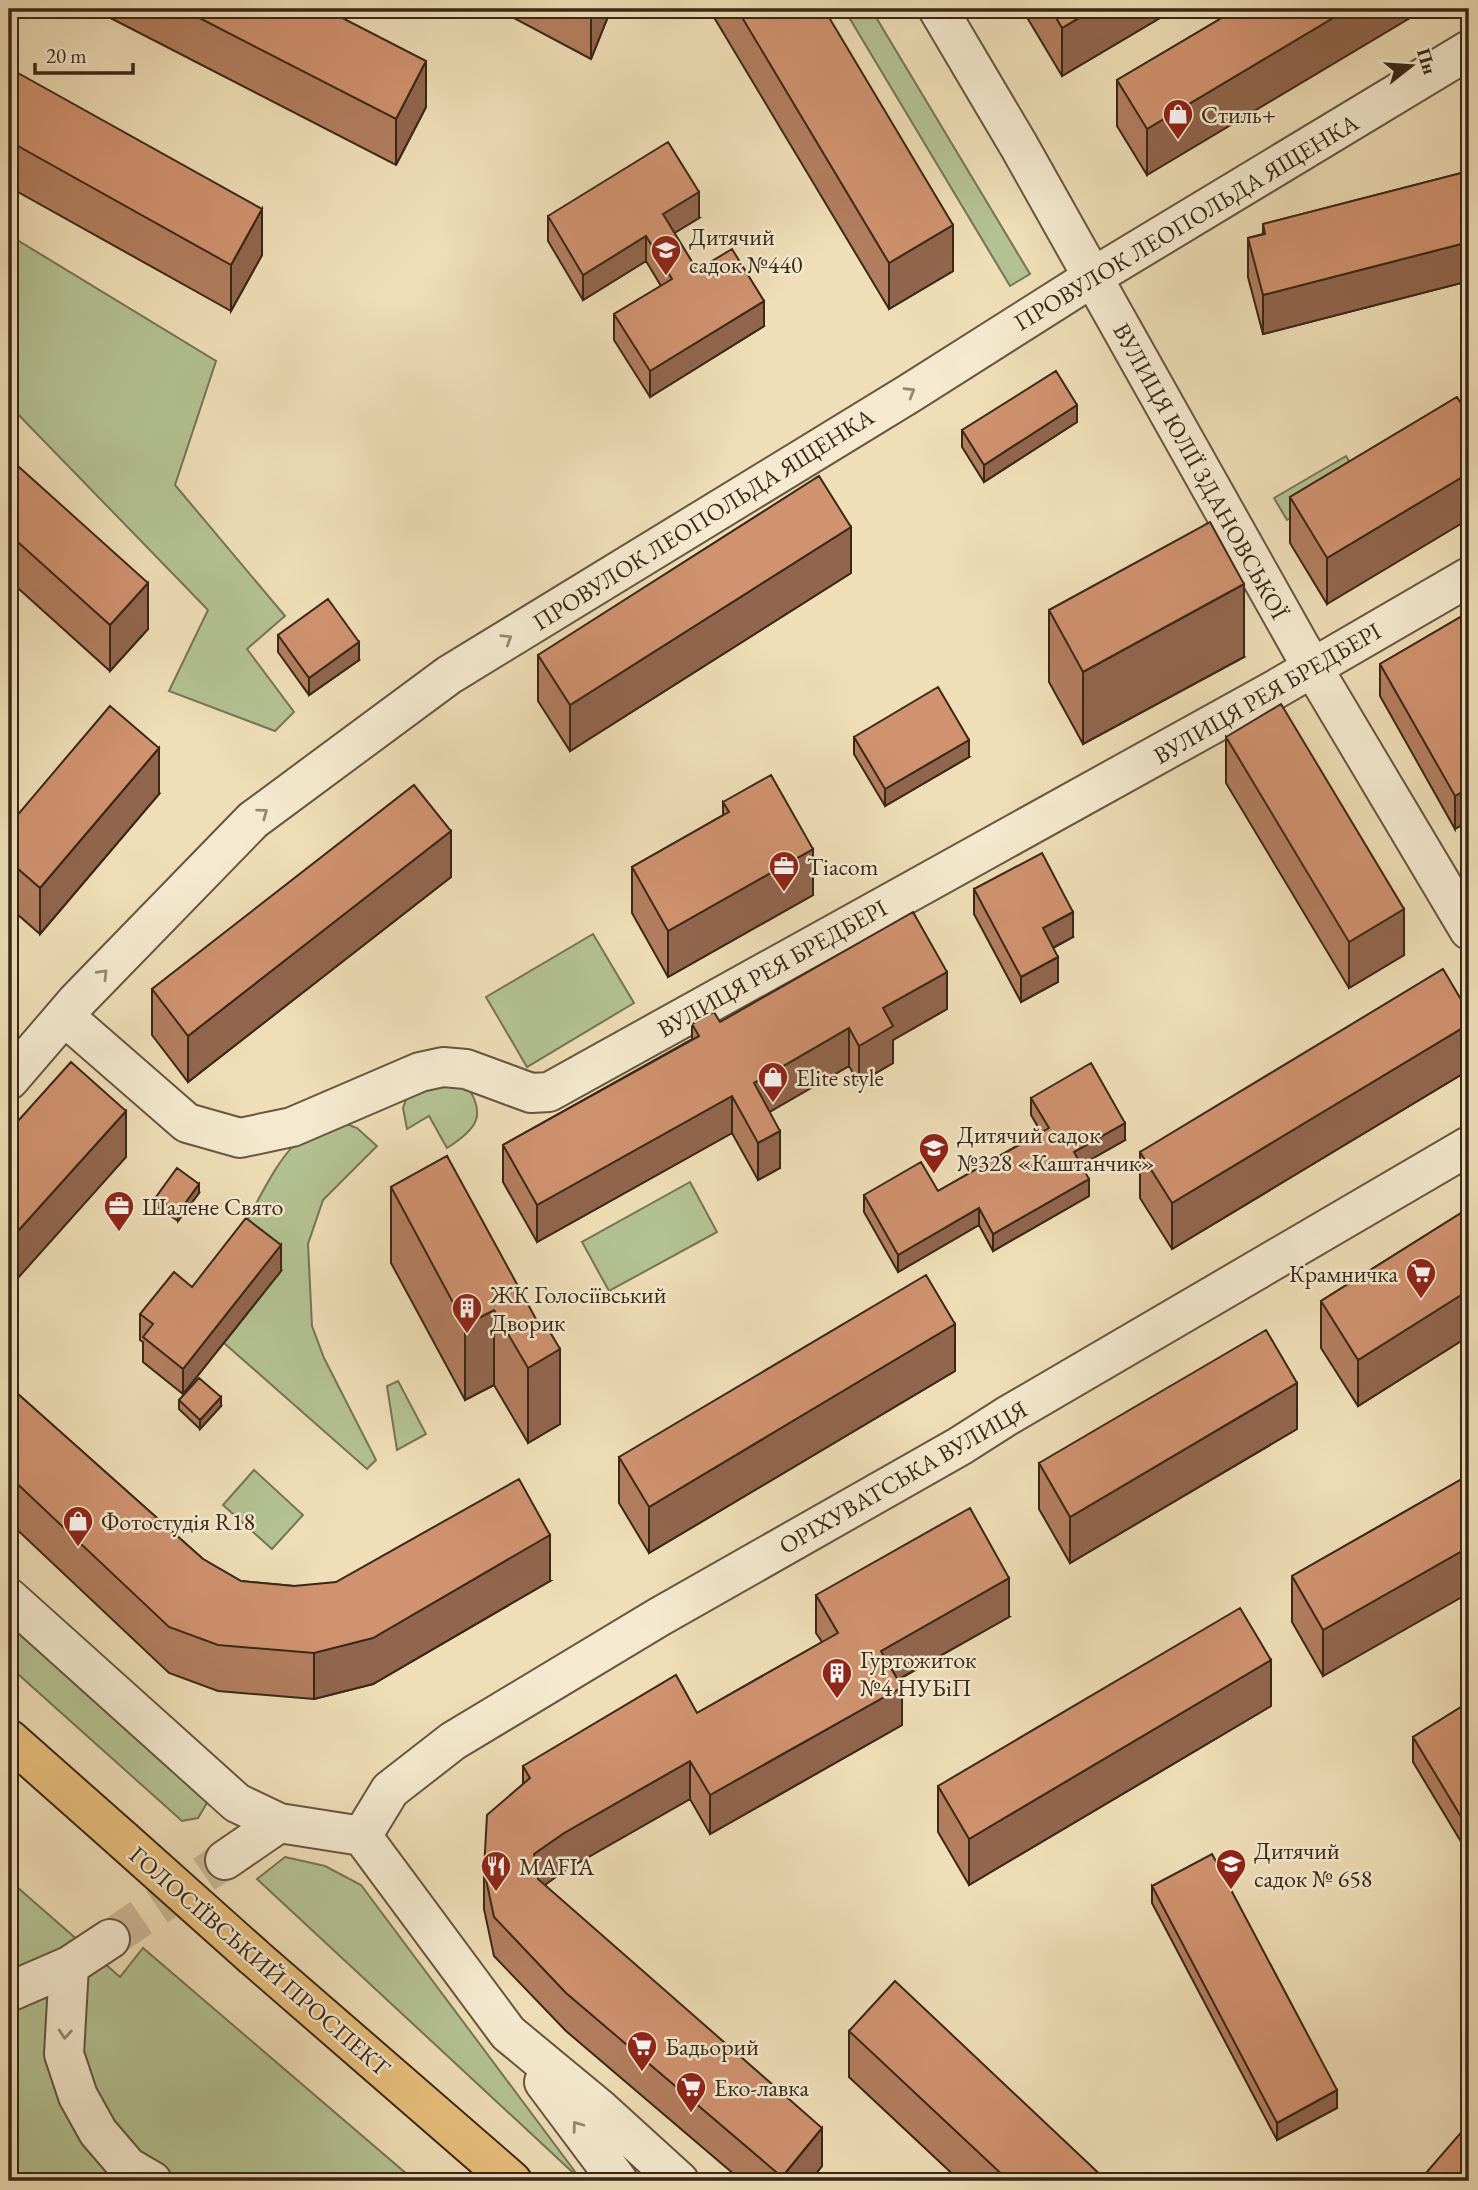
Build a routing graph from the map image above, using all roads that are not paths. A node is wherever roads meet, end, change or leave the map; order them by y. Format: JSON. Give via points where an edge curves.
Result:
{"nodes":[{"id":1,"x":938,"y":9,"type":"edge"},
{"id":2,"x":1469,"y":50,"type":"edge"},
{"id":3,"x":1093,"y":277,"type":"junction"},
{"id":4,"x":1469,"y":577,"type":"edge"},
{"id":5,"x":1312,"y":668,"type":"junction"},
{"id":6,"x":1469,"y":930,"type":"edge"},
{"id":7,"x":64,"y":1016,"type":"junction"},
{"id":8,"x":9,"y":1080,"type":"edge"},
{"id":9,"x":1469,"y":1146,"type":"edge"},
{"id":10,"x":9,"y":1598,"type":"edge"},
{"id":11,"x":9,"y":1739,"type":"edge"},
{"id":12,"x":279,"y":1823,"type":"junction"},
{"id":13,"x":362,"y":1836,"type":"junction"},
{"id":14,"x":225,"y":1860,"type":"tunnel mouth"},
{"id":15,"x":110,"y":1939,"type":"tunnel mouth"},
{"id":16,"x":69,"y":1966,"type":"junction"},
{"id":17,"x":9,"y":1992,"type":"edge"},
{"id":18,"x":508,"y":2033,"type":"junction"},
{"id":19,"x":152,"y":2181,"type":"edge"},
{"id":20,"x":512,"y":2181,"type":"edge"},
{"id":21,"x":618,"y":2181,"type":"edge"},
{"id":22,"x":679,"y":2181,"type":"edge"}],
"edges":[{"from":1,"to":3,"type":"street","name":"ВУЛИЦЯ ЮЛІЇ ЗДАНОВСЬКОЇ"},
{"from":2,"to":3,"type":"street","name":"ПРОВУЛОК ЛЕОПОЛЬДА ЯЩЕНКА"},
{"from":3,"to":5,"type":"street","name":"ВУЛИЦЯ ЮЛІЇ ЗДАНОВСЬКОЇ"},
{"from":7,"to":3,"type":"street","name":"ПРОВУЛОК ЛЕОПОЛЬДА ЯЩЕНКА","one_way":true,"via":[[253,820],[449,675]]},
{"from":4,"to":5,"type":"street","name":"ВУЛИЦЯ РЕЯ БРЕДБЕРІ"},
{"from":5,"to":6,"type":"street","name":"ВУЛИЦЯ ЮЛІЇ ЗДАНОВСЬКОЇ"},
{"from":5,"to":7,"type":"street","name":"ВУЛИЦЯ РЕЯ БРЕДБЕРІ","via":[[549,1092],[531,1093],[466,1069],[443,1067],[420,1072],[292,1127],[240,1138],[187,1124]]},
{"from":7,"to":8,"type":"street","name":"ПРОВУЛОК ЛЕОПОЛЬДА ЯЩЕНКА"},
{"from":9,"to":13,"type":"street","name":"ОРІХУВАТСЬКА ВУЛИЦЯ","via":[[960,1446],[659,1616],[453,1741],[390,1790]]},
{"from":10,"to":12,"type":"street","via":[[237,1803]]},
{"from":11,"to":20,"type":"highway","name":"ГОЛОСІЇВСЬКИЙ ПРОСПЕКТ","bridge":true},
{"from":12,"to":13,"type":"street"},
{"from":12,"to":14,"type":"street"},
{"from":13,"to":18,"type":"street"},
{"from":15,"to":16,"type":"street"},
{"from":16,"to":17,"type":"street"},
{"from":16,"to":19,"type":"street","one_way":true,"via":[[64,2054],[78,2096],[98,2132],[128,2167]]},
{"from":21,"to":18,"type":"street","one_way":true},
{"from":18,"to":22,"type":"street"}]}
